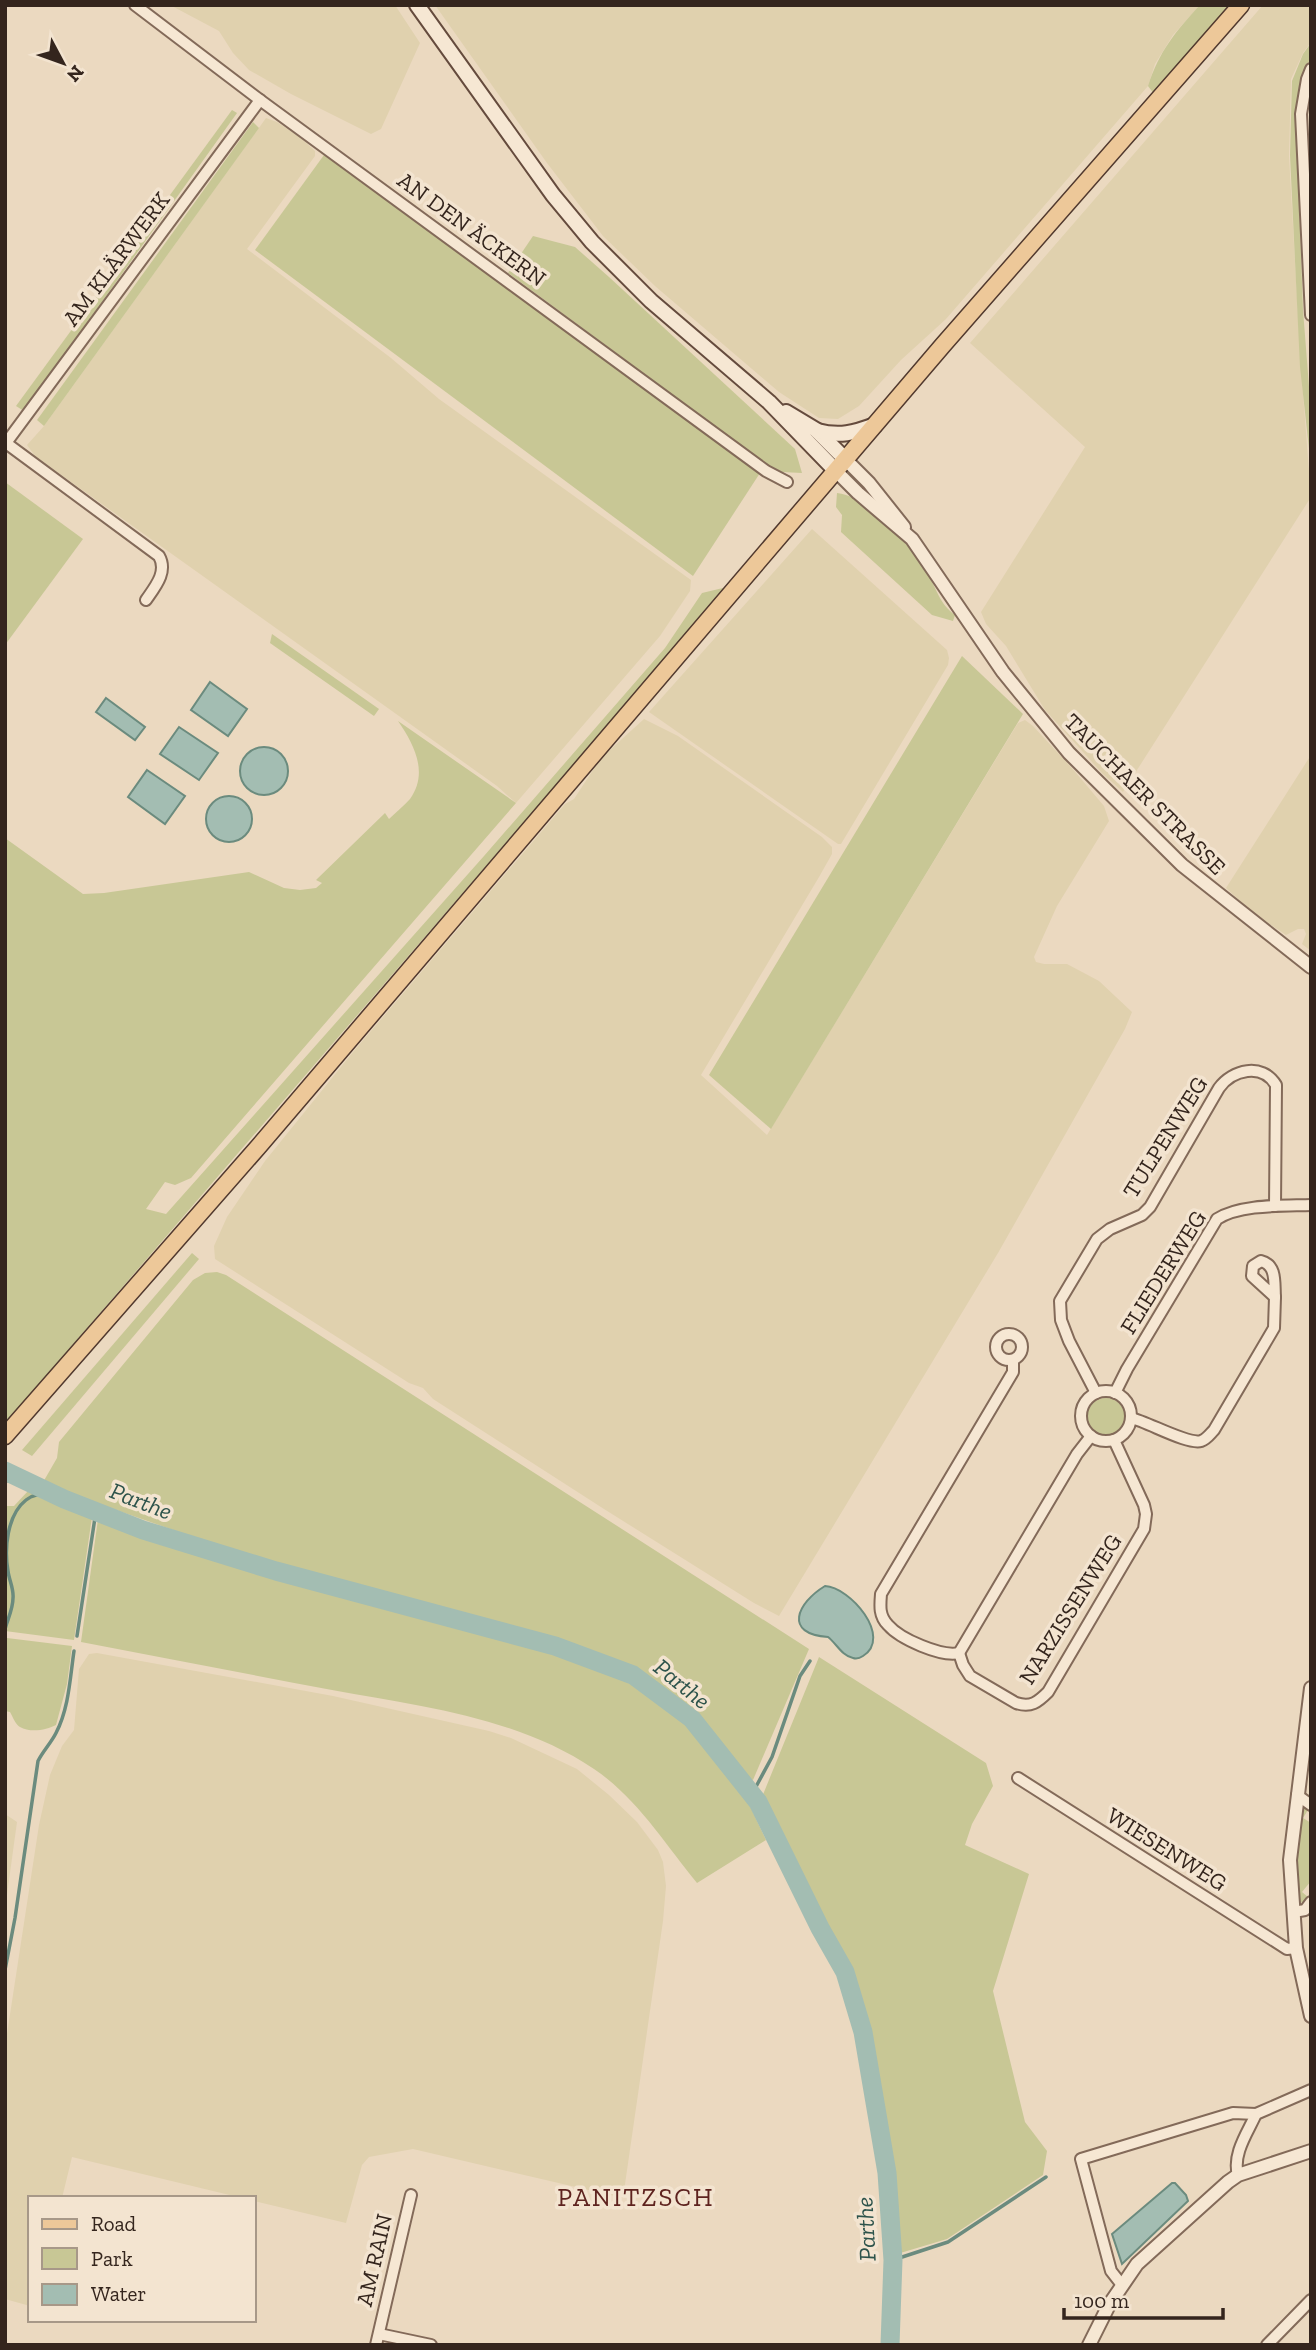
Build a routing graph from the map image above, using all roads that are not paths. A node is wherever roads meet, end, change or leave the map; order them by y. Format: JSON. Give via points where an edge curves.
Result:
{"nodes":[{"id":1,"x":135,"y":5,"type":"edge"},
{"id":2,"x":417,"y":5,"type":"edge"},
{"id":3,"x":1241,"y":5,"type":"edge"},
{"id":4,"x":1311,"y":69,"type":"edge"},
{"id":5,"x":260,"y":100,"type":"junction"},
{"id":6,"x":1311,"y":315,"type":"edge"},
{"id":7,"x":769,"y":402,"type":"junction"},
{"id":8,"x":875,"y":425,"type":"junction"},
{"id":9,"x":816,"y":430,"type":"junction"},
{"id":10,"x":6,"y":442,"type":"edge"},
{"id":11,"x":841,"y":466,"type":"junction"},
{"id":12,"x":787,"y":482,"type":"dead end"},
{"id":13,"x":146,"y":600,"type":"dead end"},
{"id":14,"x":1311,"y":967,"type":"edge"},
{"id":15,"x":1311,"y":1205,"type":"edge"},
{"id":16,"x":1275,"y":1206,"type":"junction"},
{"id":17,"x":1275,"y":1297,"type":"dead end"},
{"id":18,"x":1013,"y":1360,"type":"dead end"},
{"id":19,"x":1096,"y":1393,"type":"junction"},
{"id":20,"x":1115,"y":1393,"type":"junction"},
{"id":21,"x":1132,"y":1419,"type":"junction"},
{"id":22,"x":5,"y":1436,"type":"edge"},
{"id":23,"x":1091,"y":1436,"type":"junction"},
{"id":24,"x":1114,"y":1440,"type":"junction"},
{"id":25,"x":959,"y":1653,"type":"junction"},
{"id":26,"x":1311,"y":1688,"type":"edge"},
{"id":27,"x":1017,"y":1778,"type":"dead end"},
{"id":28,"x":1297,"y":1795,"type":"junction"},
{"id":29,"x":1311,"y":1805,"type":"edge"},
{"id":30,"x":1311,"y":1902,"type":"edge"},
{"id":31,"x":1294,"y":1912,"type":"junction"},
{"id":32,"x":1296,"y":1948,"type":"junction"},
{"id":33,"x":1311,"y":2016,"type":"edge"},
{"id":34,"x":1311,"y":2090,"type":"edge"},
{"id":35,"x":1256,"y":2113,"type":"junction"},
{"id":36,"x":1311,"y":2151,"type":"edge"},
{"id":37,"x":1238,"y":2175,"type":"junction"},
{"id":38,"x":411,"y":2195,"type":"dead end"},
{"id":39,"x":1122,"y":2285,"type":"junction"},
{"id":40,"x":1311,"y":2300,"type":"edge"},
{"id":41,"x":378,"y":2339,"type":"edge"},
{"id":42,"x":431,"y":2345,"type":"edge"},
{"id":43,"x":1089,"y":2345,"type":"edge"},
{"id":44,"x":1267,"y":2345,"type":"edge"}],
"edges":[{"from":1,"to":5,"type":"street","name":"AN DEN ÄCKERN"},
{"from":2,"to":7,"type":"main road","via":[[592,242],[651,301]]},
{"from":3,"to":8,"type":"main road"},
{"from":4,"to":6,"type":"street","via":[[1301,126]]},
{"from":5,"to":10,"type":"street","name":"AM KLÄRWERK"},
{"from":5,"to":12,"type":"street","name":"AN DEN ÄCKERN"},
{"from":7,"to":9,"type":"main road"},
{"from":7,"to":11,"type":"main road"},
{"from":8,"to":9,"type":"main road","via":[[850,434]]},
{"from":8,"to":11,"type":"main road"},
{"from":9,"to":11,"type":"main road"},
{"from":10,"to":13,"type":"street","name":"AM KLÄRWERK","via":[[159,556],[161,578]]},
{"from":11,"to":14,"type":"street","name":"TAUCHAER STRASSE","via":[[894,512],[1003,672],[1069,754],[1182,865]]},
{"from":11,"to":22,"type":"main road"},
{"from":15,"to":16,"type":"street","name":"FLIEDERWEG"},
{"from":16,"to":19,"type":"street","name":"TULPENWEG","via":[[1276,1085],[1260,1072],[1244,1070],[1219,1088],[1150,1207],[1097,1239],[1060,1301],[1060,1320]]},
{"from":16,"to":20,"type":"street","name":"FLIEDERWEG","via":[[1235,1211],[1217,1219]]},
{"from":17,"to":21,"type":"street","via":[[1274,1328],[1205,1440],[1193,1441]]},
{"from":18,"to":25,"type":"street","via":[[1013,1372],[881,1594],[879,1609],[889,1627],[944,1655]]},
{"from":19,"to":20,"type":"street"},
{"from":19,"to":23,"type":"street","via":[[1081,1413]]},
{"from":20,"to":21,"type":"street","via":[[1129,1405]]},
{"from":21,"to":24,"type":"street","via":[[1126,1432]]},
{"from":23,"to":24,"type":"street"},
{"from":23,"to":25,"type":"street"},
{"from":24,"to":25,"type":"street","name":"NARZISSENWEG","via":[[1144,1505],[1144,1529],[1048,1692],[1037,1703],[1016,1703],[970,1676]]},
{"from":26,"to":28,"type":"street"},
{"from":27,"to":32,"type":"street","name":"WIESENWEG","via":[[1287,1949]]},
{"from":28,"to":29,"type":"street"},
{"from":28,"to":31,"type":"street","via":[[1290,1860]]},
{"from":30,"to":31,"type":"street"},
{"from":31,"to":32,"type":"street"},
{"from":32,"to":33,"type":"street"},
{"from":34,"to":35,"type":"street"},
{"from":35,"to":37,"type":"street","via":[[1238,2153]]},
{"from":35,"to":39,"type":"street","via":[[1233,2113],[1080,2159],[1111,2271]]},
{"from":36,"to":37,"type":"street"},
{"from":37,"to":39,"type":"street","via":[[1137,2264]]},
{"from":38,"to":41,"type":"street","name":"AM RAIN"},
{"from":39,"to":43,"type":"street"},
{"from":40,"to":44,"type":"street"},
{"from":41,"to":42,"type":"street","name":"AM RAIN"}]}
